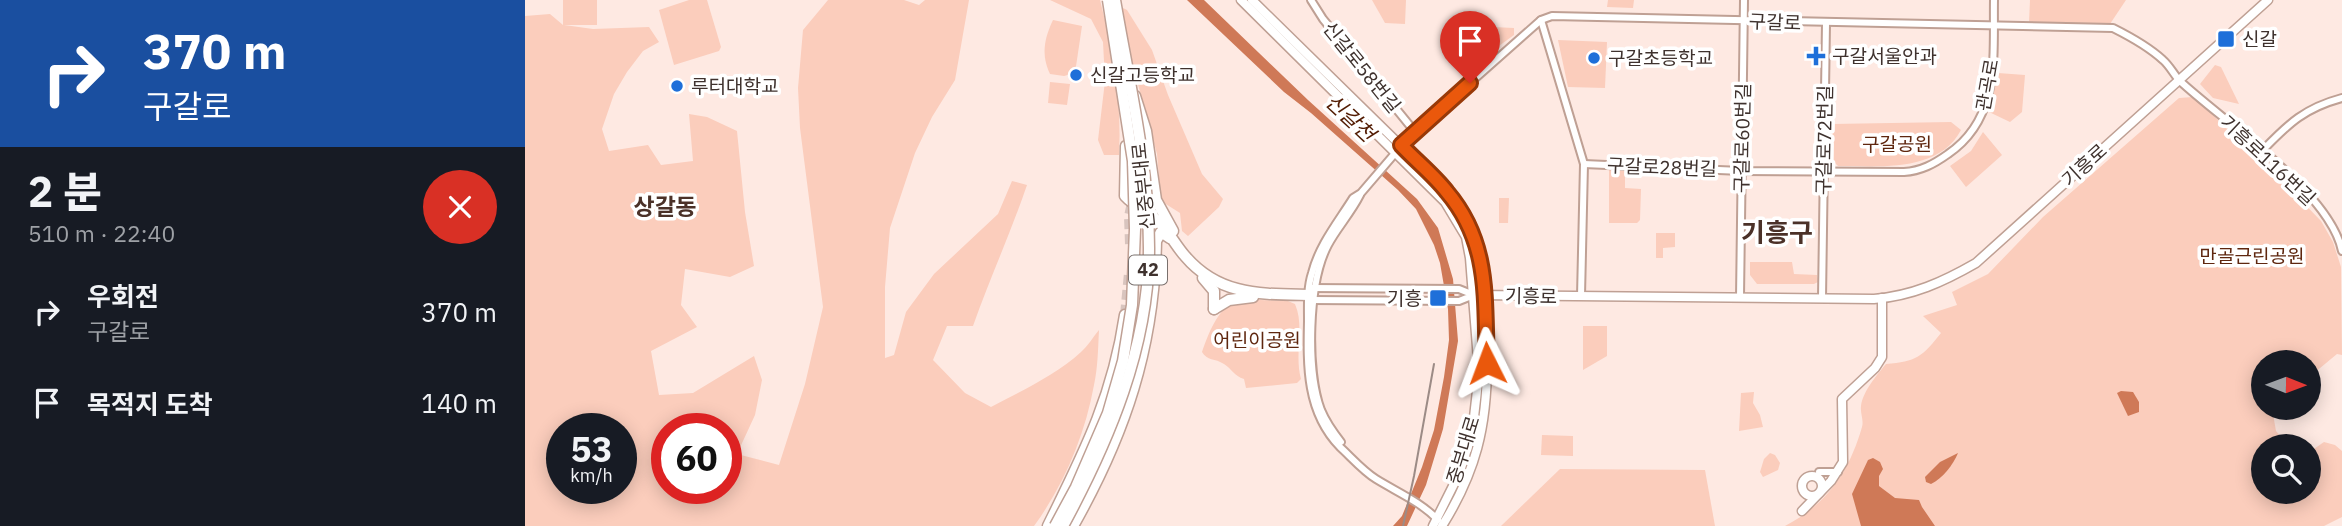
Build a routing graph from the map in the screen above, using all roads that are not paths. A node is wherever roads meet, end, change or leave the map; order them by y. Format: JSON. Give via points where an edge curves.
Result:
{"nodes":[{"id":1,"x":1108,"y":0,"type":"edge"},
{"id":2,"x":1115,"y":0,"type":"edge"},
{"id":3,"x":1241,"y":0,"type":"edge"},
{"id":4,"x":1252,"y":0,"type":"edge"},
{"id":5,"x":1311,"y":0,"type":"edge"},
{"id":6,"x":1744,"y":0,"type":"edge"},
{"id":7,"x":1994,"y":0,"type":"edge"},
{"id":8,"x":2267,"y":0,"type":"edge"},
{"id":9,"x":1541,"y":20,"type":"junction"},
{"id":10,"x":1744,"y":21,"type":"junction"},
{"id":11,"x":1826,"y":23,"type":"junction"},
{"id":12,"x":1993,"y":26,"type":"junction"},
{"id":13,"x":2179,"y":80,"type":"junction"},
{"id":14,"x":1125,"y":83,"type":"junction"},
{"id":15,"x":2342,"y":98,"type":"edge"},
{"id":16,"x":1415,"y":132,"type":"junction"},
{"id":17,"x":1398,"y":149,"type":"junction"},
{"id":18,"x":2263,"y":150,"type":"junction"},
{"id":19,"x":1584,"y":164,"type":"junction"},
{"id":20,"x":1741,"y":171,"type":"junction"},
{"id":21,"x":1824,"y":171,"type":"junction"},
{"id":22,"x":1172,"y":235,"type":"junction"},
{"id":23,"x":2342,"y":251,"type":"edge"},
{"id":24,"x":1198,"y":269,"type":"junction"},
{"id":25,"x":1257,"y":293,"type":"junction"},
{"id":26,"x":1310,"y":294,"type":"junction"},
{"id":27,"x":1474,"y":295,"type":"junction"},
{"id":28,"x":1485,"y":295,"type":"junction"},
{"id":29,"x":1581,"y":296,"type":"junction"},
{"id":30,"x":1740,"y":297,"type":"junction"},
{"id":31,"x":1822,"y":298,"type":"junction"},
{"id":32,"x":1882,"y":298,"type":"junction"},
{"id":33,"x":1125,"y":315,"type":"tunnel mouth"},
{"id":34,"x":1819,"y":472,"type":"dead end"},
{"id":35,"x":1838,"y":472,"type":"junction"},
{"id":36,"x":1802,"y":511,"type":"dead end"},
{"id":37,"x":1054,"y":521,"type":"edge"},
{"id":38,"x":1439,"y":524,"type":"edge"},
{"id":39,"x":1070,"y":525,"type":"edge"},
{"id":40,"x":1048,"y":526,"type":"edge"}],
"edges":[{"from":1,"to":14,"type":"highway","name":"신중부대로","number":"42","bridge":true},
{"from":2,"to":14,"type":"highway","name":"신중부대로","number":"42","bridge":true},
{"from":3,"to":17,"type":"main road","name":"중부대로"},
{"from":4,"to":17,"type":"main road","name":"중부대로"},
{"from":5,"to":16,"type":"street","name":"신갈로58번길"},
{"from":6,"to":10,"type":"street","name":"구갈로60번길"},
{"from":7,"to":12,"type":"street","name":"관곡로"},
{"from":8,"to":13,"type":"main road","name":"기흥로"},
{"from":9,"to":10,"type":"street","name":"구갈로","via":[[1576,16]]},
{"from":9,"to":16,"type":"street"},
{"from":9,"to":19,"type":"street","name":"구갈로28번길"},
{"from":10,"to":11,"type":"street","name":"구갈로"},
{"from":10,"to":20,"type":"street","name":"구갈로60번길"},
{"from":11,"to":12,"type":"street","name":"구갈로"},
{"from":11,"to":21,"type":"street","name":"구갈로72번길"},
{"from":12,"to":13,"type":"street","name":"구갈로","via":[[2113,28],[2147,47]]},
{"from":12,"to":21,"type":"street","name":"관곡로","via":[[1990,93],[1981,120],[1961,144],[1929,166],[1911,172]]},
{"from":13,"to":18,"type":"street","name":"기흥로116번길"},
{"from":13,"to":32,"type":"main road","name":"기흥로","via":[[1976,263],[1930,287]]},
{"from":14,"to":22,"type":"highway","bridge":true,"via":[[1144,120],[1154,191]]},
{"from":14,"to":22,"type":"highway","bridge":true,"via":[[1121,104],[1127,155],[1124,194],[1132,203],[1146,204]]},
{"from":14,"to":37,"type":"highway","name":"신중부대로","number":"42","bridge":true,"via":[[1135,229],[1132,305],[1123,361],[1108,413],[1076,487]]},
{"from":14,"to":39,"type":"highway","name":"신중부대로","number":"42","bridge":true,"via":[[1142,155],[1147,202],[1145,307],[1115,419]]},
{"from":15,"to":18,"type":"street","via":[[2306,111]]},
{"from":16,"to":17,"type":"street"},
{"from":17,"to":26,"type":"street","via":[[1353,198],[1323,244],[1312,272]]},
{"from":17,"to":27,"type":"main road","name":"중부대로","via":[[1445,202],[1466,237]]},
{"from":17,"to":28,"type":"main road","name":"중부대로","via":[[1446,190],[1468,220]]},
{"from":18,"to":23,"type":"street","name":"기흥로116번길","via":[[2330,220]]},
{"from":19,"to":20,"type":"street","name":"구갈로28번길"},
{"from":19,"to":29,"type":"street","name":"구갈로28번길"},
{"from":20,"to":21,"type":"street","name":"구갈로28번길"},
{"from":20,"to":30,"type":"street","name":"구갈로60번길"},
{"from":21,"to":31,"type":"street","name":"구갈로72번길"},
{"from":22,"to":24,"type":"highway"},
{"from":22,"to":26,"type":"highway","via":[[1197,261],[1224,279],[1253,289]]},
{"from":22,"to":39,"type":"highway","via":[[1161,232],[1156,241],[1146,340],[1121,430]]},
{"from":24,"to":25,"type":"highway","via":[[1227,286]]},
{"from":24,"to":25,"type":"highway","via":[[1214,291],[1214,309]]},
{"from":25,"to":26,"type":"highway"},
{"from":26,"to":27,"type":"street","via":[[1459,289]]},
{"from":26,"to":27,"type":"street","via":[[1430,301],[1459,301]]},
{"from":26,"to":38,"type":"street","via":[[1307,362],[1322,425],[1373,477],[1428,510]]},
{"from":27,"to":28,"type":"main road","name":"기흥로"},
{"from":27,"to":38,"type":"main road","name":"중부대로","via":[[1479,360],[1475,416]]},
{"from":28,"to":29,"type":"main road","name":"기흥로"},
{"from":28,"to":38,"type":"main road","name":"중부대로","via":[[1485,413],[1476,458],[1460,497]]},
{"from":29,"to":30,"type":"main road","name":"기흥로"},
{"from":30,"to":31,"type":"main road","name":"기흥로"},
{"from":31,"to":32,"type":"main road","name":"기흥로"},
{"from":32,"to":35,"type":"main road","via":[[1882,356],[1842,399],[1843,462]]},
{"from":33,"to":37,"type":"highway","via":[[1104,405]]},
{"from":34,"to":35,"type":"street"},
{"from":35,"to":36,"type":"main road"},
{"from":37,"to":40,"type":"highway"}]}
